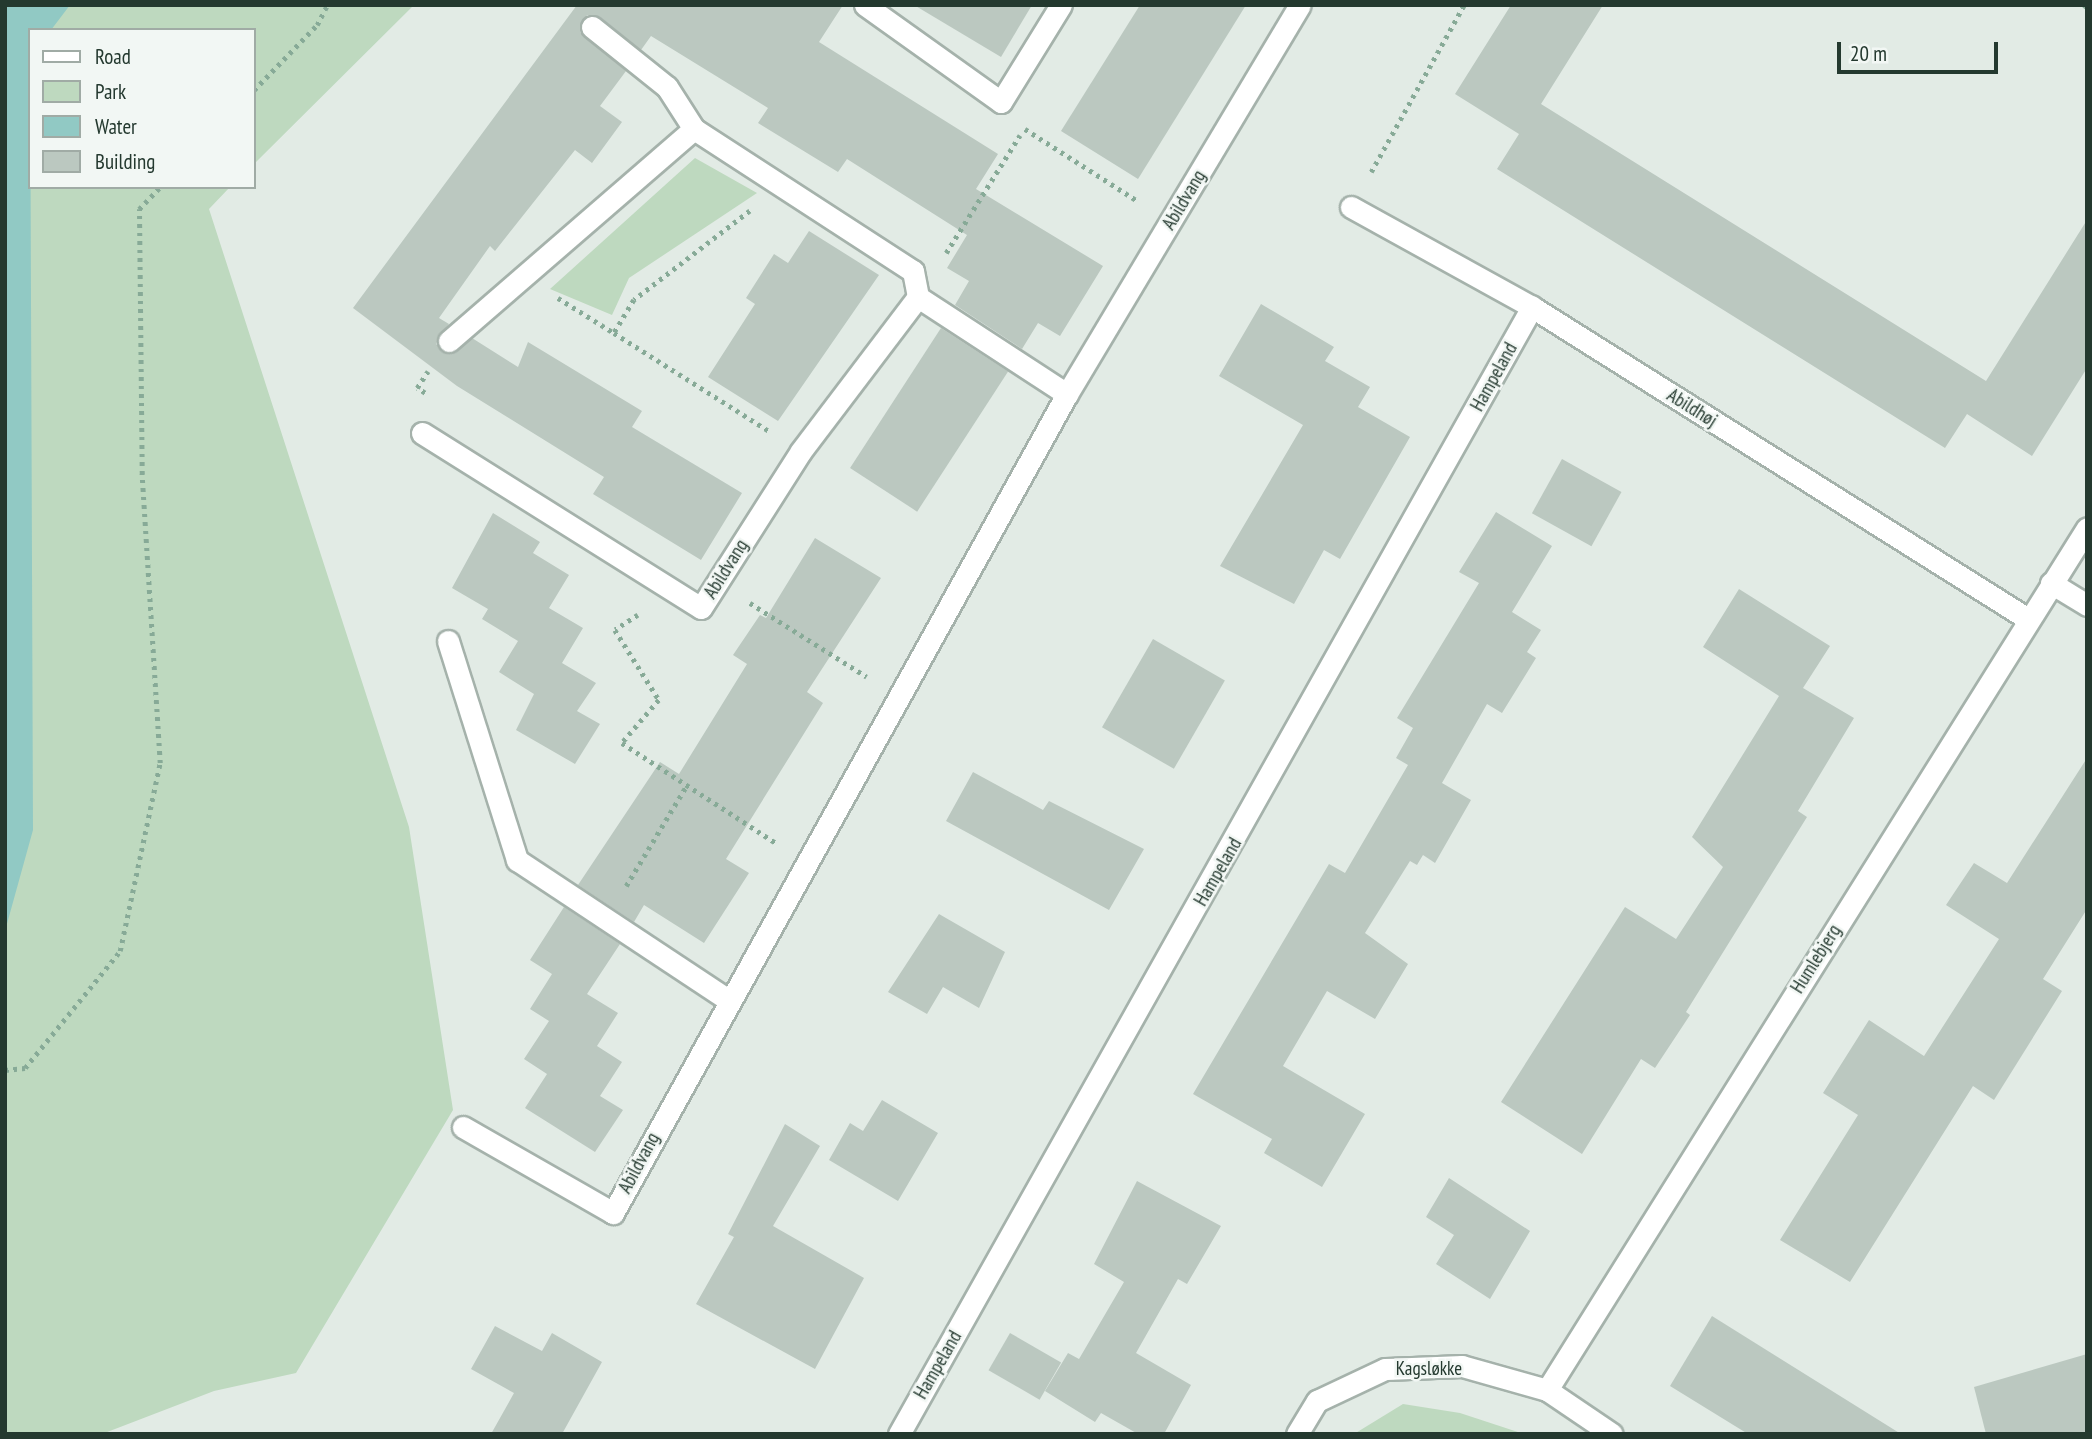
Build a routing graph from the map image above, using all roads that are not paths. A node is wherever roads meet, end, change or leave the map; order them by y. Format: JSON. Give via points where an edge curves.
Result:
{"nodes":[{"id":1,"x":865,"y":5,"type":"edge"},
{"id":2,"x":1061,"y":5,"type":"edge"},
{"id":3,"x":1300,"y":5,"type":"edge"},
{"id":4,"x":592,"y":27,"type":"dead end"},
{"id":5,"x":694,"y":129,"type":"junction"},
{"id":6,"x":1351,"y":207,"type":"road end"},
{"id":7,"x":918,"y":297,"type":"junction"},
{"id":8,"x":1532,"y":307,"type":"junction"},
{"id":9,"x":449,"y":341,"type":"dead end"},
{"id":10,"x":1067,"y":394,"type":"junction"},
{"id":11,"x":422,"y":433,"type":"dead end"},
{"id":12,"x":2087,"y":528,"type":"edge"},
{"id":13,"x":2051,"y":583,"type":"junction"},
{"id":14,"x":2087,"y":605,"type":"edge"},
{"id":15,"x":2028,"y":619,"type":"junction"},
{"id":16,"x":448,"y":640,"type":"dead end"},
{"id":17,"x":727,"y":999,"type":"junction"},
{"id":18,"x":463,"y":1127,"type":"dead end"},
{"id":19,"x":1547,"y":1390,"type":"junction"},
{"id":20,"x":899,"y":1434,"type":"edge"},
{"id":21,"x":1297,"y":1434,"type":"edge"},
{"id":22,"x":1612,"y":1434,"type":"edge"}],
"edges":[{"from":1,"to":2,"type":"street","via":[[1001,102]]},
{"from":3,"to":10,"type":"street","name":"Abildvang"},
{"from":4,"to":5,"type":"street","via":[[667,87]]},
{"from":5,"to":7,"type":"street","via":[[914,271]]},
{"from":5,"to":9,"type":"street"},
{"from":6,"to":8,"type":"street","name":"Abildhøj"},
{"from":7,"to":10,"type":"street"},
{"from":7,"to":11,"type":"street","name":"Abildvang","via":[[801,451],[701,608]]},
{"from":8,"to":15,"type":"street","name":"Abildhøj"},
{"from":8,"to":20,"type":"street","name":"Hampeland"},
{"from":10,"to":17,"type":"street","name":"Abildvang"},
{"from":12,"to":13,"type":"street","name":"Humlebjerg"},
{"from":13,"to":14,"type":"street"},
{"from":13,"to":15,"type":"street","name":"Humlebjerg"},
{"from":15,"to":19,"type":"street","name":"Humlebjerg"},
{"from":16,"to":17,"type":"street","via":[[517,860]]},
{"from":17,"to":18,"type":"street","name":"Abildvang","via":[[613,1213]]},
{"from":19,"to":21,"type":"street","name":"Kagsløkke","via":[[1462,1366],[1385,1369],[1317,1401]]},
{"from":19,"to":22,"type":"street","name":"Kagsløkke"}]}
